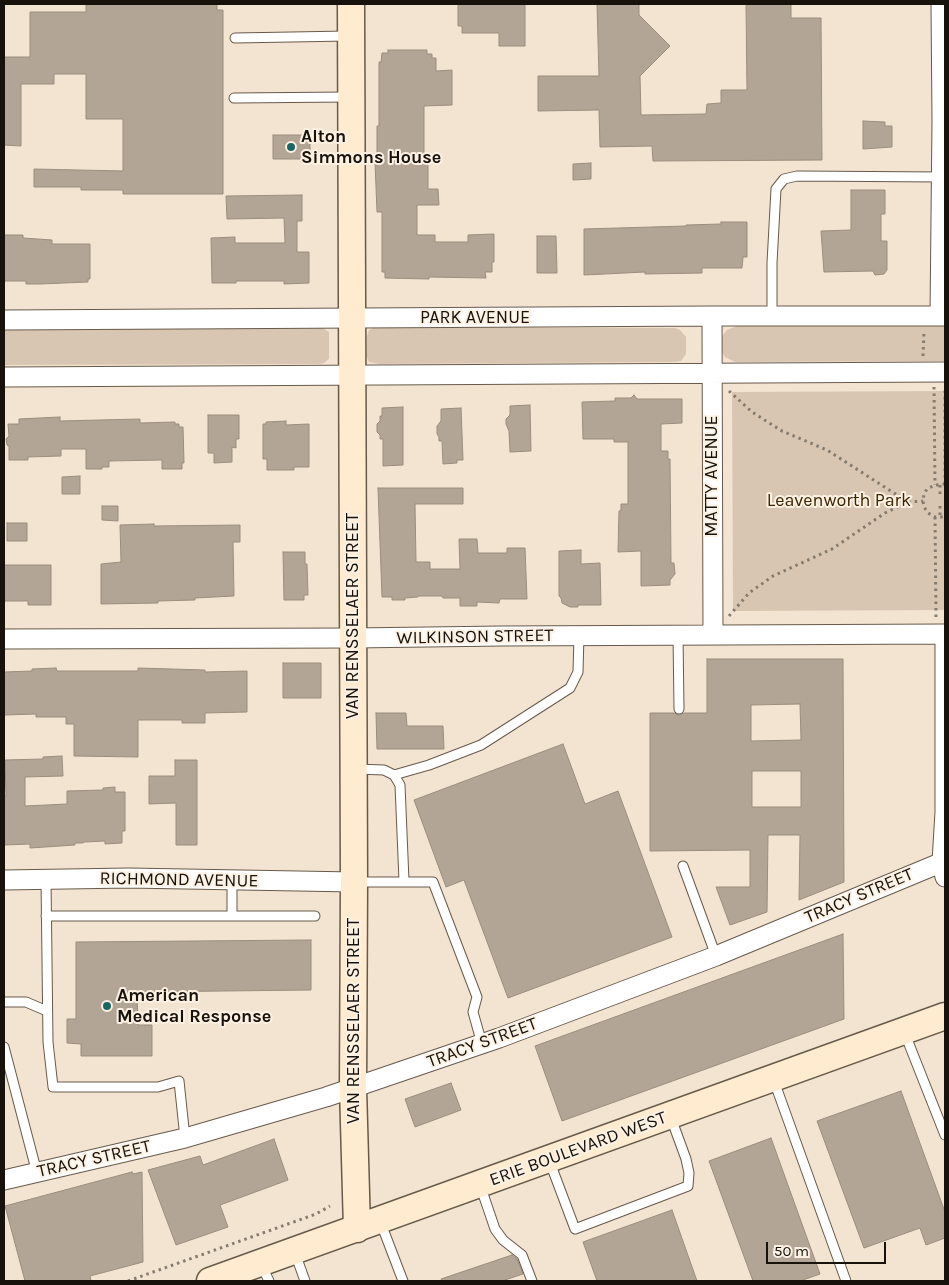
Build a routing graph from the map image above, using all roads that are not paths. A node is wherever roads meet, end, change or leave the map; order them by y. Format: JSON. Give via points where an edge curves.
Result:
{"nodes":[{"id":1,"x":351,"y":4,"type":"edge"},
{"id":2,"x":942,"y":7,"type":"edge"},
{"id":3,"x":351,"y":36,"type":"junction"},
{"id":4,"x":235,"y":38,"type":"dead end"},
{"id":5,"x":943,"y":59,"type":"edge"},
{"id":6,"x":351,"y":97,"type":"junction"},
{"id":7,"x":943,"y":97,"type":"edge"},
{"id":8,"x":234,"y":98,"type":"dead end"},
{"id":9,"x":942,"y":177,"type":"junction"},
{"id":10,"x":712,"y":316,"type":"junction"},
{"id":11,"x":937,"y":316,"type":"edge"},
{"id":12,"x":772,"y":317,"type":"junction"},
{"id":13,"x":351,"y":318,"type":"junction"},
{"id":14,"x":4,"y":320,"type":"edge"},
{"id":15,"x":712,"y":374,"type":"junction"},
{"id":16,"x":351,"y":375,"type":"junction"},
{"id":17,"x":937,"y":376,"type":"edge"},
{"id":18,"x":4,"y":377,"type":"edge"},
{"id":19,"x":942,"y":634,"type":"edge"},
{"id":20,"x":579,"y":635,"type":"junction"},
{"id":21,"x":678,"y":635,"type":"junction"},
{"id":22,"x":713,"y":635,"type":"junction"},
{"id":23,"x":353,"y":638,"type":"junction"},
{"id":24,"x":4,"y":639,"type":"edge"},
{"id":25,"x":679,"y":709,"type":"dead end"},
{"id":26,"x":353,"y":769,"type":"junction"},
{"id":27,"x":394,"y":775,"type":"junction"},
{"id":28,"x":683,"y":866,"type":"dead end"},
{"id":29,"x":944,"y":867,"type":"edge"},
{"id":30,"x":4,"y":880,"type":"edge"},
{"id":31,"x":46,"y":880,"type":"junction"},
{"id":32,"x":232,"y":880,"type":"junction"},
{"id":33,"x":404,"y":881,"type":"junction"},
{"id":34,"x":354,"y":882,"type":"junction"},
{"id":35,"x":46,"y":916,"type":"junction"},
{"id":36,"x":232,"y":916,"type":"junction"},
{"id":37,"x":315,"y":916,"type":"dead end"},
{"id":38,"x":716,"y":956,"type":"junction"},
{"id":39,"x":4,"y":1002,"type":"edge"},
{"id":40,"x":47,"y":1011,"type":"junction"},
{"id":41,"x":945,"y":1016,"type":"edge"},
{"id":42,"x":904,"y":1031,"type":"junction"},
{"id":43,"x":482,"y":1044,"type":"junction"},
{"id":44,"x":4,"y":1047,"type":"edge"},
{"id":45,"x":773,"y":1079,"type":"junction"},
{"id":46,"x":353,"y":1088,"type":"junction"},
{"id":47,"x":670,"y":1116,"type":"junction"},
{"id":48,"x":945,"y":1136,"type":"edge"},
{"id":49,"x":185,"y":1138,"type":"junction"},
{"id":50,"x":549,"y":1160,"type":"junction"},
{"id":51,"x":37,"y":1172,"type":"junction"},
{"id":52,"x":4,"y":1180,"type":"edge"},
{"id":53,"x":480,"y":1185,"type":"junction"},
{"id":54,"x":369,"y":1225,"type":"junction"},
{"id":55,"x":294,"y":1251,"type":"junction"},
{"id":56,"x":265,"y":1272,"type":"edge"},
{"id":57,"x":210,"y":1281,"type":"edge"},
{"id":58,"x":305,"y":1281,"type":"edge"},
{"id":59,"x":403,"y":1281,"type":"edge"},
{"id":60,"x":532,"y":1281,"type":"edge"},
{"id":61,"x":846,"y":1281,"type":"edge"}],
"edges":[{"from":1,"to":3,"type":"street","name":"VAN RENSSELAER STREET"},
{"from":2,"to":5,"type":"street"},
{"from":3,"to":4,"type":"lane"},
{"from":3,"to":6,"type":"street","name":"VAN RENSSELAER STREET"},
{"from":5,"to":7,"type":"street"},
{"from":6,"to":8,"type":"lane"},
{"from":6,"to":13,"type":"street","name":"VAN RENSSELAER STREET"},
{"from":7,"to":9,"type":"street"},
{"from":9,"to":11,"type":"street"},
{"from":9,"to":12,"type":"lane","via":[[798,176],[784,179],[776,189]]},
{"from":10,"to":12,"type":"street","name":"PARK AVENUE"},
{"from":10,"to":13,"type":"street","name":"PARK AVENUE"},
{"from":10,"to":15,"type":"street","name":"MATTY AVENUE"},
{"from":11,"to":12,"type":"street","name":"PARK AVENUE"},
{"from":13,"to":14,"type":"street","name":"PARK AVENUE"},
{"from":13,"to":16,"type":"street","name":"VAN RENSSELAER STREET"},
{"from":15,"to":16,"type":"street"},
{"from":15,"to":17,"type":"street"},
{"from":15,"to":22,"type":"street","name":"MATTY AVENUE"},
{"from":16,"to":18,"type":"street"},
{"from":16,"to":23,"type":"street","name":"VAN RENSSELAER STREET"},
{"from":19,"to":22,"type":"street","name":"WILKINSON STREET"},
{"from":19,"to":29,"type":"street"},
{"from":20,"to":21,"type":"street","name":"WILKINSON STREET"},
{"from":20,"to":23,"type":"street","name":"WILKINSON STREET"},
{"from":20,"to":27,"type":"lane","via":[[578,672],[570,688],[481,745]]},
{"from":21,"to":22,"type":"street","name":"WILKINSON STREET"},
{"from":21,"to":25,"type":"lane"},
{"from":23,"to":24,"type":"street","name":"WILKINSON STREET"},
{"from":23,"to":26,"type":"street","name":"VAN RENSSELAER STREET"},
{"from":26,"to":27,"type":"lane","via":[[384,770]]},
{"from":26,"to":34,"type":"street","name":"VAN RENSSELAER STREET"},
{"from":27,"to":33,"type":"lane","via":[[400,786]]},
{"from":28,"to":38,"type":"lane"},
{"from":29,"to":38,"type":"street","name":"TRACY STREET"},
{"from":30,"to":31,"type":"street","name":"RICHMOND AVENUE"},
{"from":31,"to":32,"type":"street","name":"RICHMOND AVENUE"},
{"from":31,"to":35,"type":"lane"},
{"from":32,"to":34,"type":"street","name":"RICHMOND AVENUE"},
{"from":32,"to":36,"type":"lane"},
{"from":33,"to":34,"type":"lane"},
{"from":33,"to":43,"type":"lane","via":[[433,882],[477,997],[474,1012]]},
{"from":34,"to":46,"type":"street","name":"VAN RENSSELAER STREET"},
{"from":35,"to":36,"type":"lane"},
{"from":35,"to":40,"type":"lane"},
{"from":36,"to":37,"type":"lane"},
{"from":38,"to":43,"type":"street","name":"TRACY STREET"},
{"from":39,"to":40,"type":"lane","via":[[26,1002]]},
{"from":40,"to":49,"type":"lane","via":[[53,1087],[158,1087],[179,1080]]},
{"from":41,"to":42,"type":"street","name":"ERIE BOULEVARD WEST"},
{"from":42,"to":45,"type":"street","name":"ERIE BOULEVARD WEST"},
{"from":42,"to":48,"type":"lane"},
{"from":43,"to":46,"type":"street","name":"TRACY STREET"},
{"from":44,"to":51,"type":"lane"},
{"from":45,"to":47,"type":"street","name":"ERIE BOULEVARD WEST"},
{"from":45,"to":61,"type":"lane"},
{"from":46,"to":49,"type":"street","name":"TRACY STREET"},
{"from":46,"to":54,"type":"street","name":"VAN RENSSELAER STREET"},
{"from":47,"to":50,"type":"street","name":"ERIE BOULEVARD WEST"},
{"from":47,"to":50,"type":"lane","via":[[686,1159],[688,1186],[575,1229]]},
{"from":49,"to":51,"type":"street","name":"TRACY STREET"},
{"from":50,"to":53,"type":"street","name":"ERIE BOULEVARD WEST"},
{"from":51,"to":52,"type":"street","name":"TRACY STREET"},
{"from":53,"to":54,"type":"street","name":"ERIE BOULEVARD WEST"},
{"from":53,"to":60,"type":"lane","via":[[495,1229],[522,1255]]},
{"from":54,"to":55,"type":"street","name":"ERIE BOULEVARD WEST"},
{"from":54,"to":59,"type":"lane"},
{"from":55,"to":56,"type":"street","name":"ERIE BOULEVARD WEST"},
{"from":55,"to":58,"type":"lane"},
{"from":56,"to":57,"type":"street","name":"ERIE BOULEVARD WEST"}]}
